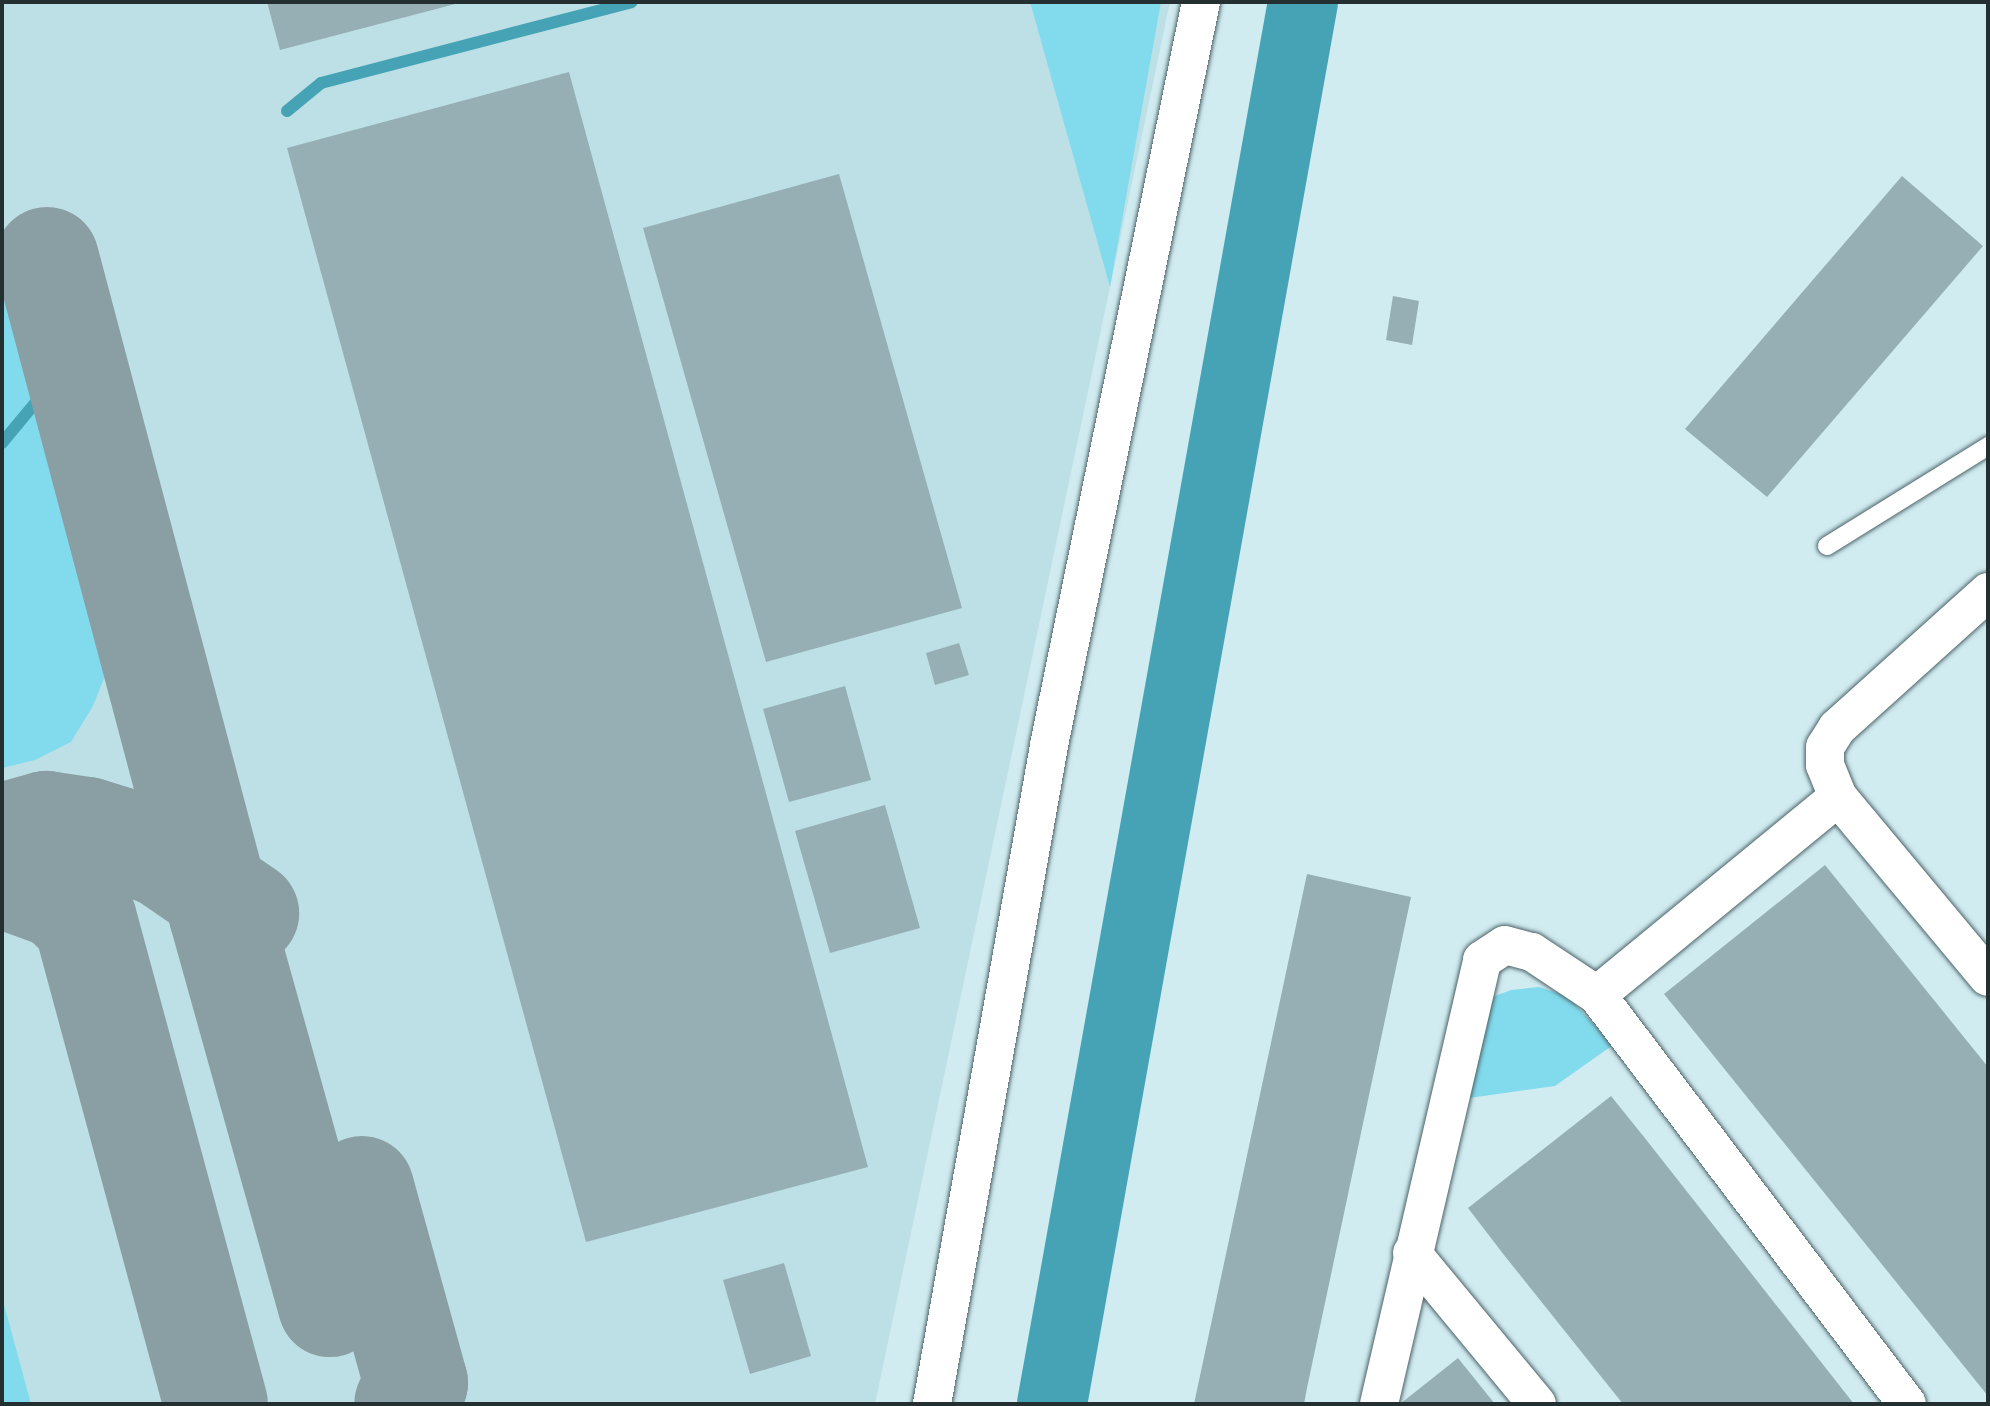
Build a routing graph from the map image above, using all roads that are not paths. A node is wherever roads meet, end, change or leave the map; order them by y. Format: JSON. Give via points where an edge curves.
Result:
{"nodes":[{"id":1,"x":1201,"y":2,"type":"edge"},
{"id":2,"x":1988,"y":446,"type":"edge"},
{"id":3,"x":1827,"y":546,"type":"dead end"},
{"id":4,"x":1988,"y":592,"type":"edge"},
{"id":5,"x":1838,"y":797,"type":"junction"},
{"id":6,"x":1988,"y":977,"type":"edge"},
{"id":7,"x":1597,"y":995,"type":"junction"},
{"id":8,"x":1412,"y":1253,"type":"junction"},
{"id":9,"x":932,"y":1404,"type":"edge"},
{"id":10,"x":1379,"y":1404,"type":"edge"},
{"id":11,"x":1537,"y":1404,"type":"edge"},
{"id":12,"x":1907,"y":1404,"type":"edge"}],
"edges":[{"from":1,"to":9,"type":"street","via":[[1050,740]]},
{"from":2,"to":3,"type":"lane"},
{"from":4,"to":5,"type":"street","via":[[1837,728],[1825,747],[1825,765]]},
{"from":5,"to":6,"type":"street"},
{"from":5,"to":7,"type":"street"},
{"from":7,"to":8,"type":"street","via":[[1532,952],[1505,945],[1482,960]]},
{"from":7,"to":12,"type":"street"},
{"from":8,"to":10,"type":"street"},
{"from":8,"to":11,"type":"street"}]}
